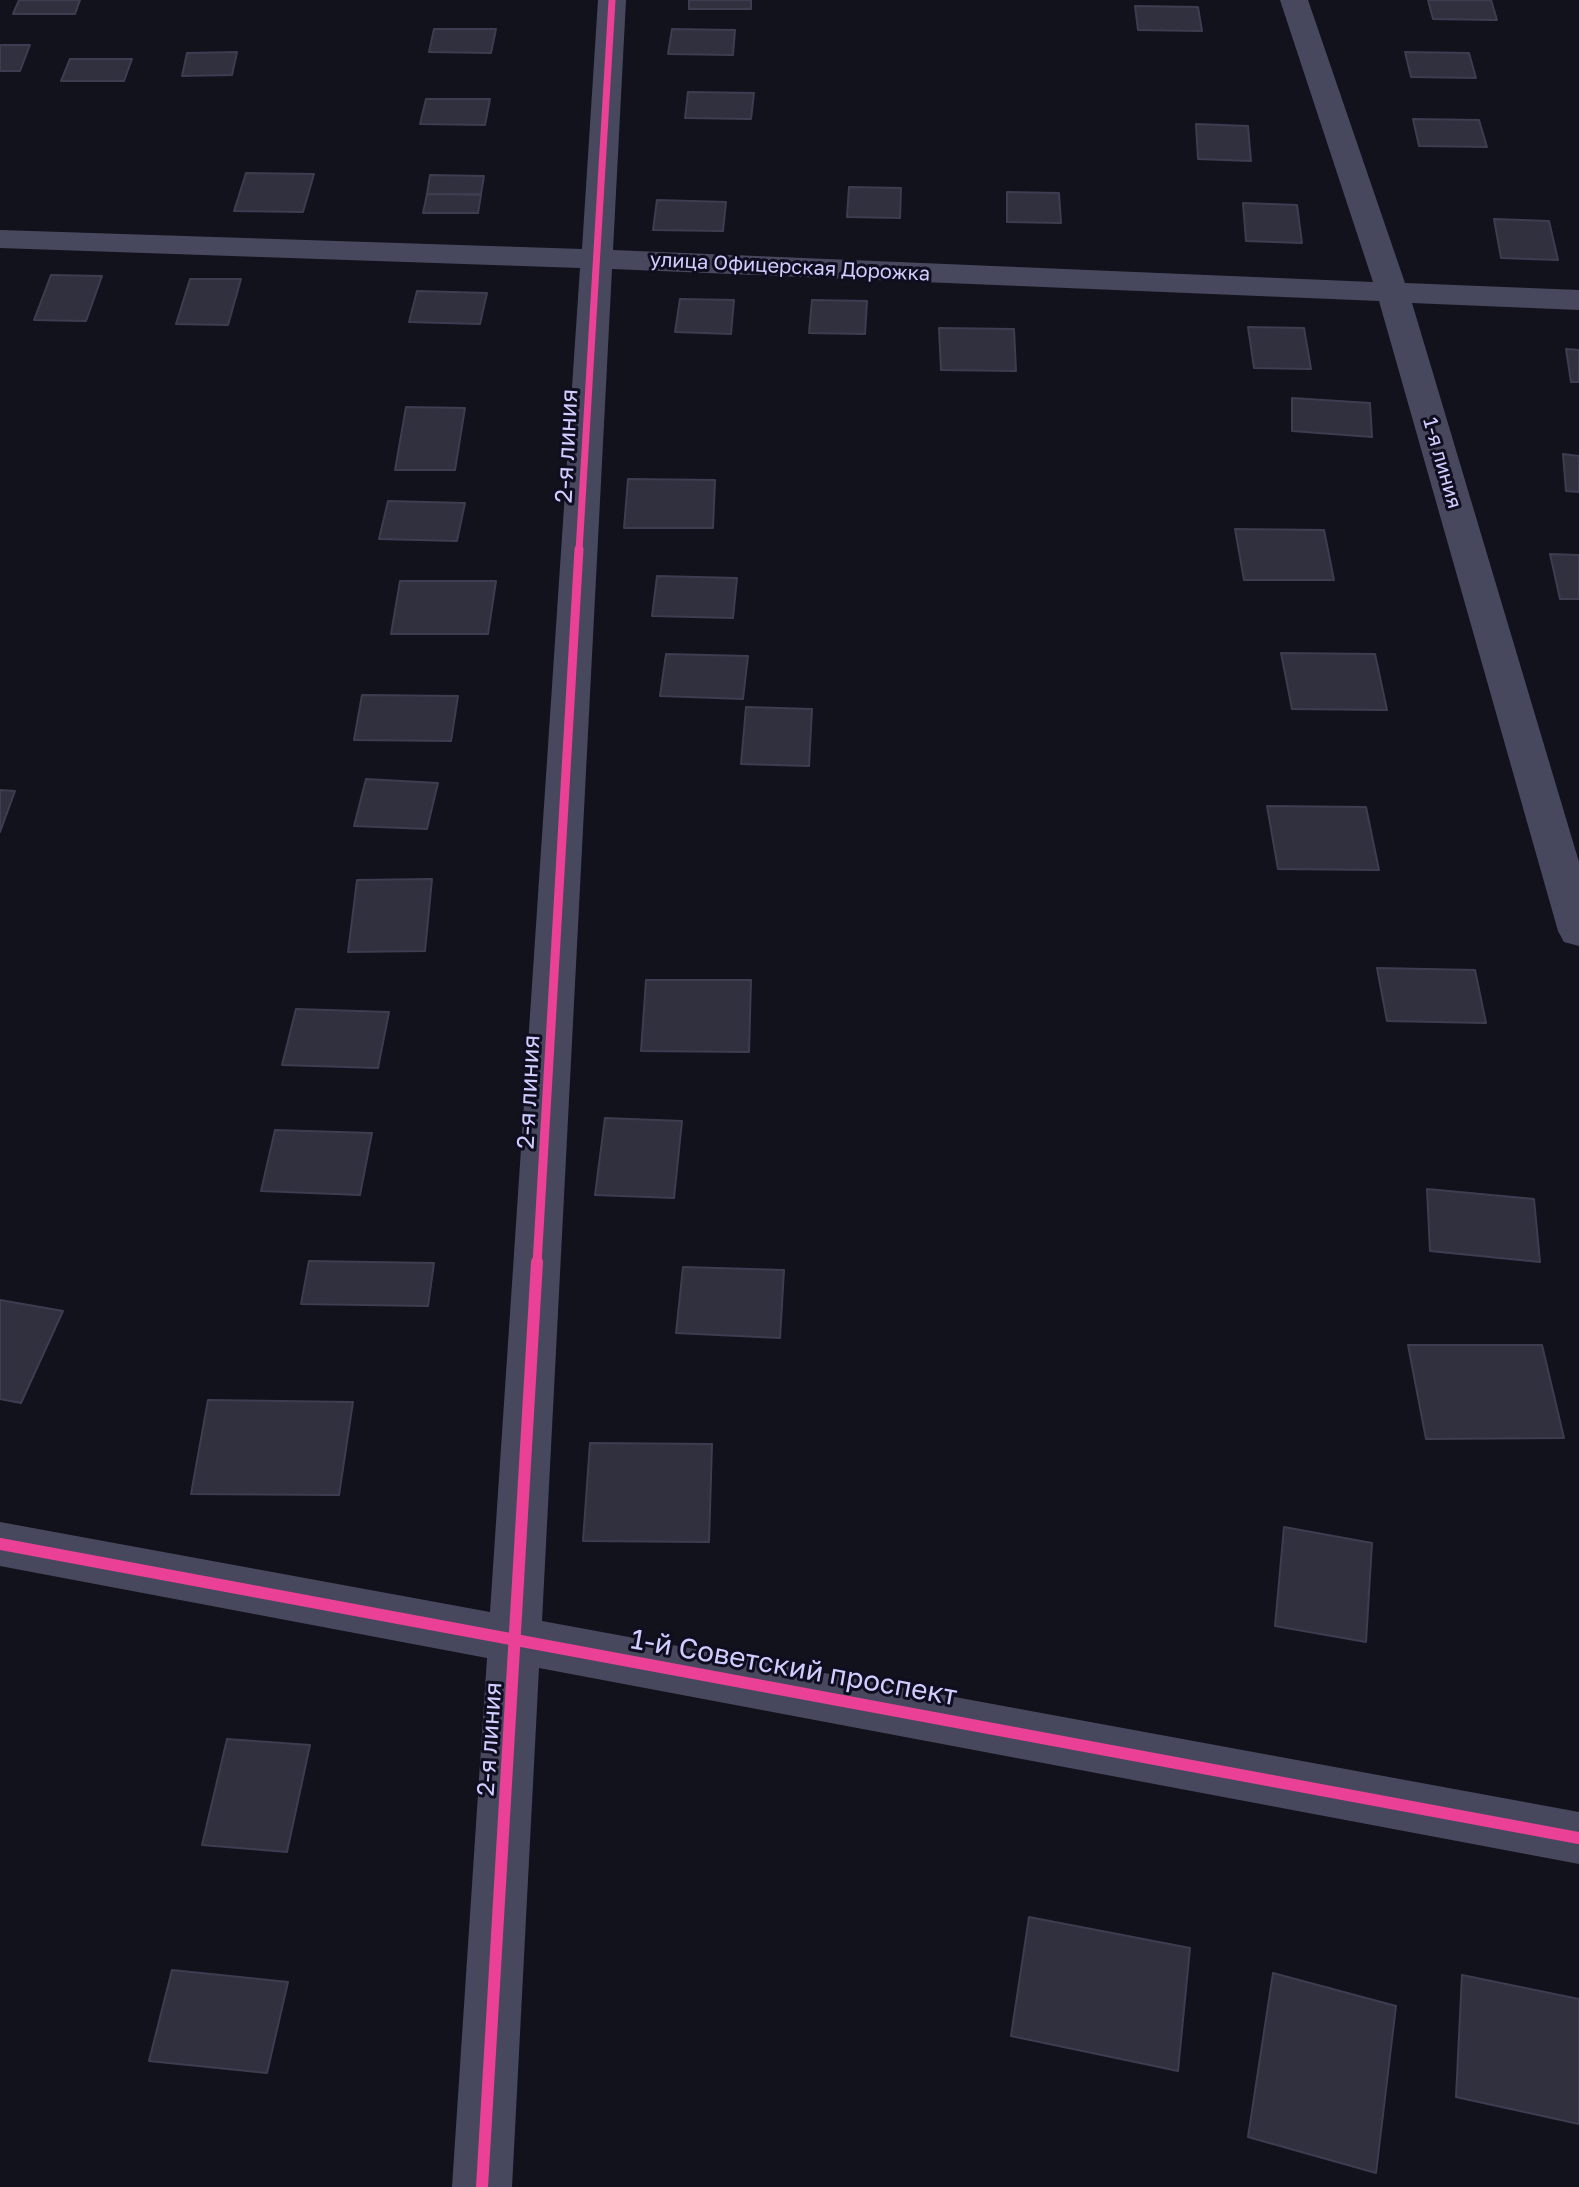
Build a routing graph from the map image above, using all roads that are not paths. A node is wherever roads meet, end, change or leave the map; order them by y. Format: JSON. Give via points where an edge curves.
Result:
{"nodes":[{"id":1,"x":612,"y":0,"type":"edge"},
{"id":2,"x":1294,"y":0,"type":"edge"},
{"id":3,"x":0,"y":239,"type":"edge"},
{"id":4,"x":598,"y":259,"type":"junction"},
{"id":5,"x":1393,"y":294,"type":"junction"},
{"id":6,"x":1579,"y":300,"type":"edge"},
{"id":7,"x":1579,"y":931,"type":"edge"},
{"id":8,"x":0,"y":1544,"type":"edge"},
{"id":9,"x":517,"y":1641,"type":"junction"},
{"id":10,"x":1579,"y":1838,"type":"edge"},
{"id":11,"x":482,"y":2187,"type":"edge"}],
"edges":[{"from":1,"to":4,"type":"street","name":"2-я линия"},
{"from":2,"to":5,"type":"street","name":"1-я линия"},
{"from":3,"to":4,"type":"street","name":"улица Офицерская Дорожка"},
{"from":4,"to":5,"type":"street","name":"улица Офицерская Дорожка"},
{"from":4,"to":9,"type":"street","name":"2-я линия"},
{"from":5,"to":6,"type":"street","name":"улица Офицерская Дорожка"},
{"from":5,"to":7,"type":"street","name":"1-я линия"},
{"from":8,"to":9,"type":"street","name":"1-й Советский проспект"},
{"from":9,"to":10,"type":"street","name":"1-й Советский проспект"},
{"from":9,"to":11,"type":"street","name":"2-я линия"}]}
